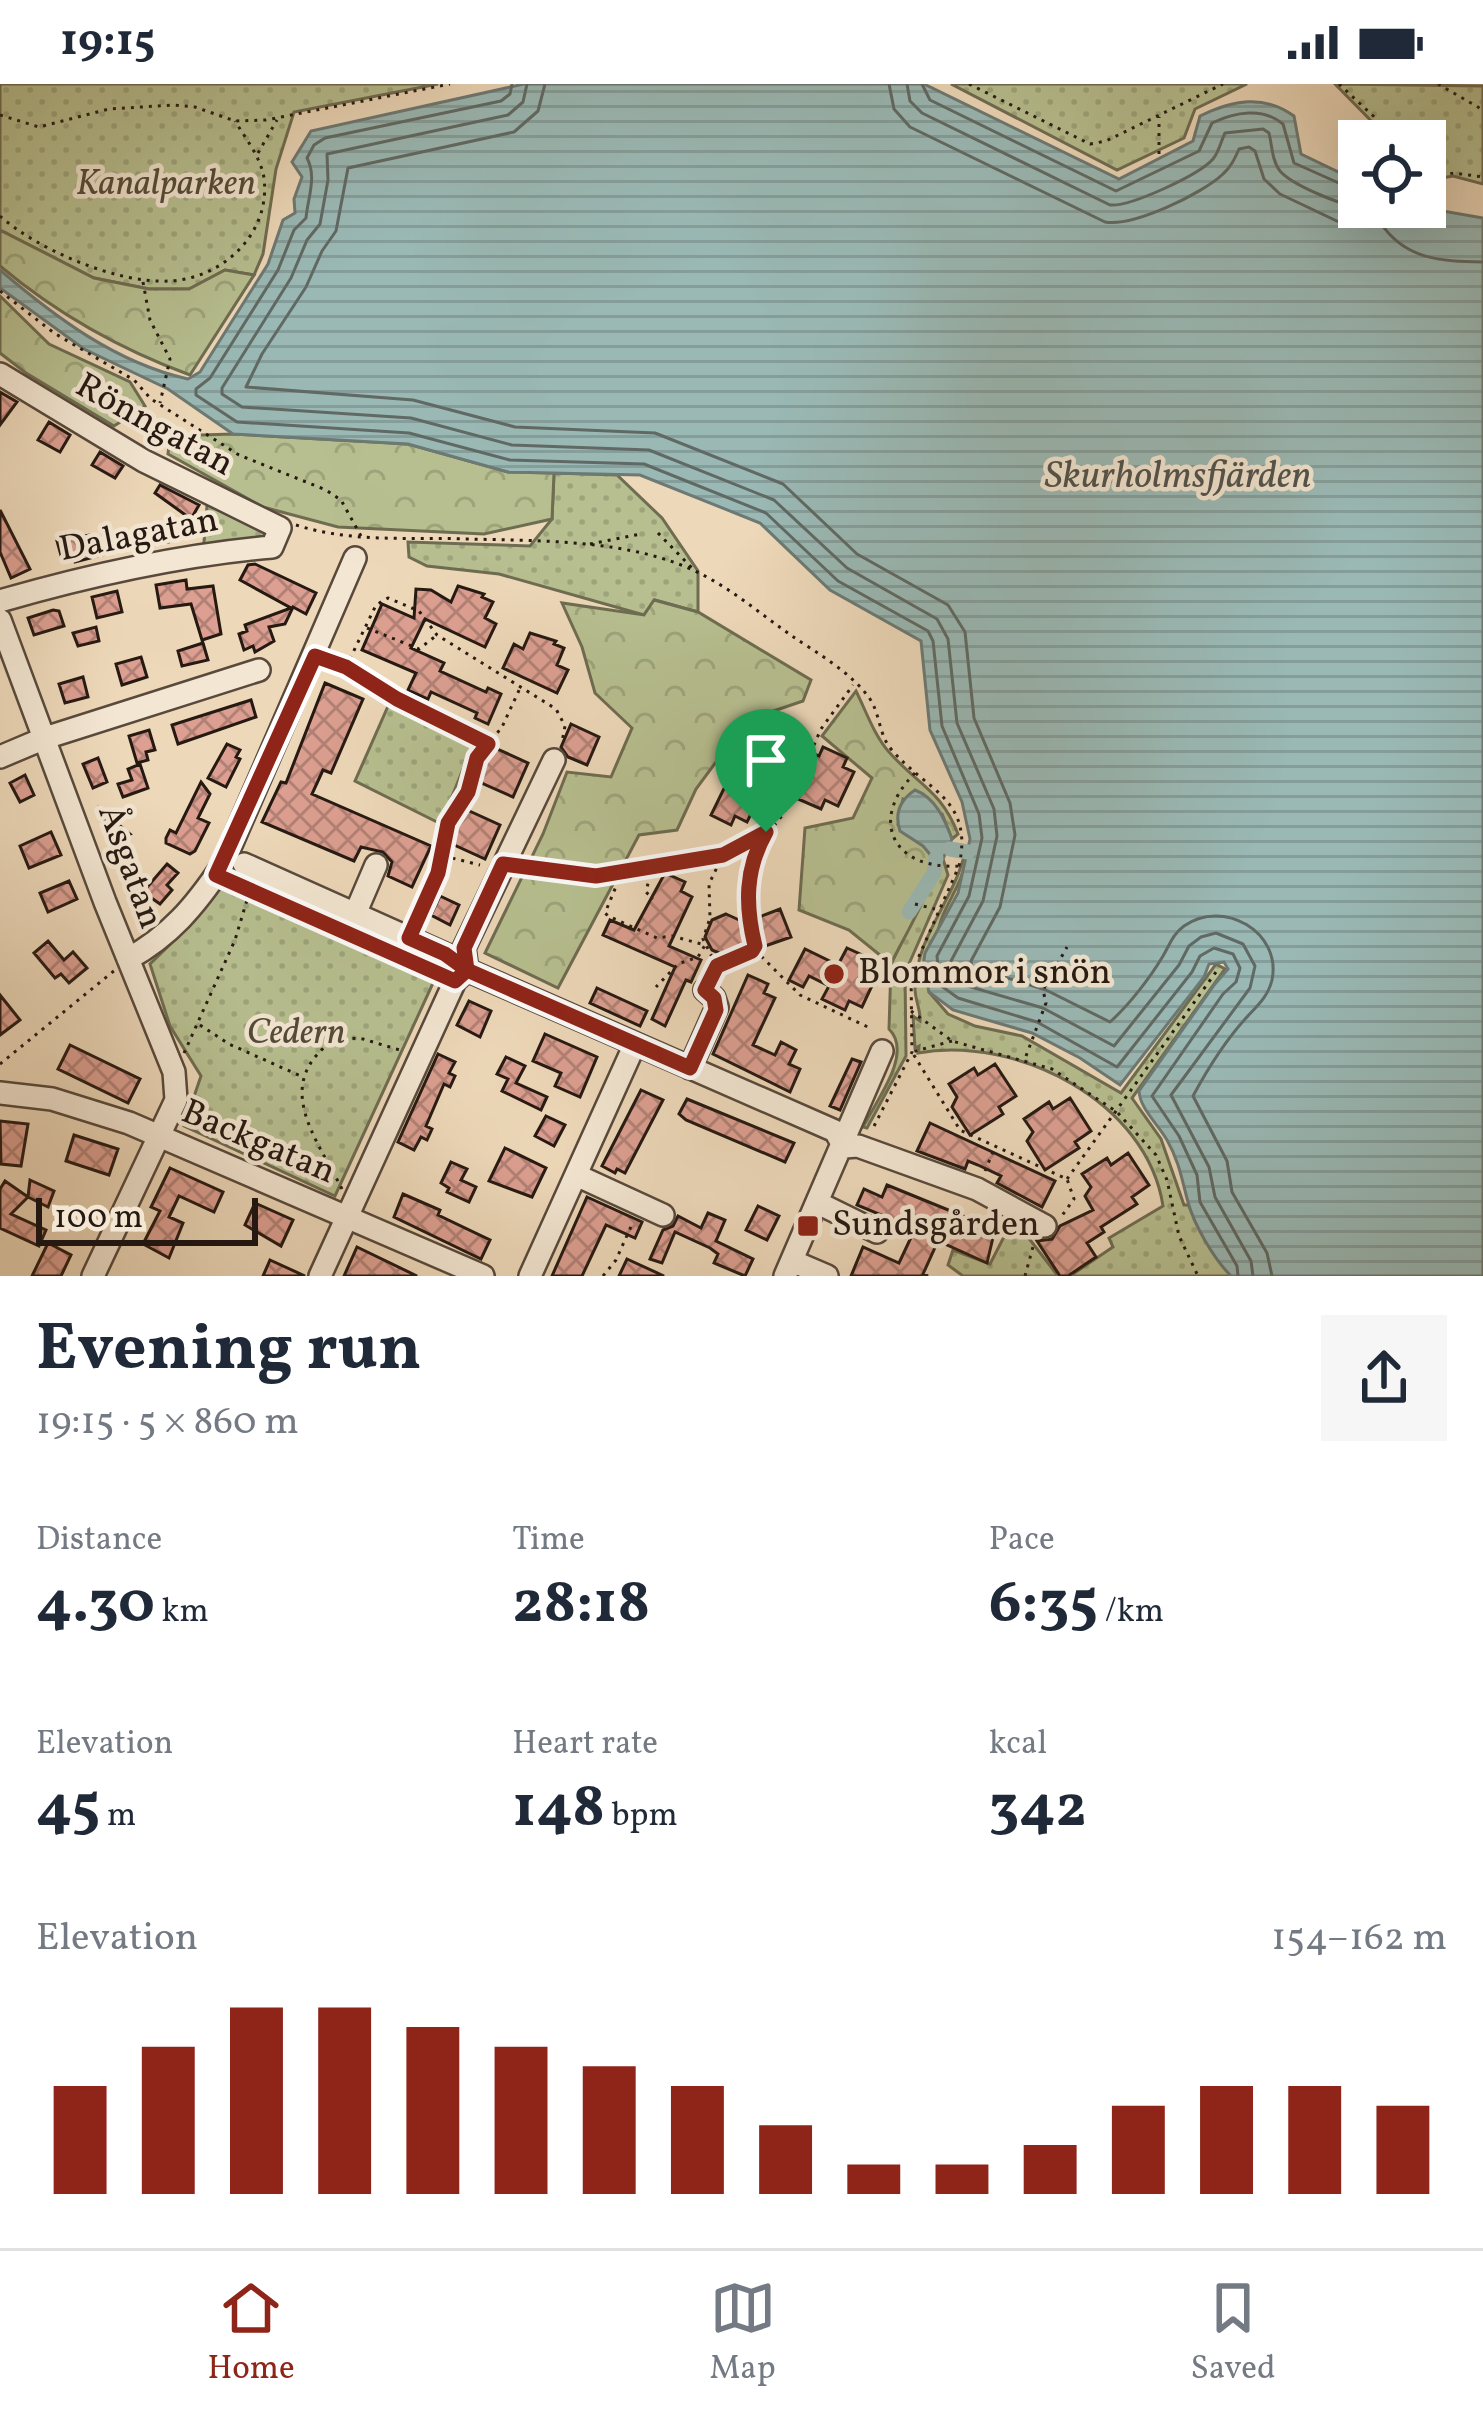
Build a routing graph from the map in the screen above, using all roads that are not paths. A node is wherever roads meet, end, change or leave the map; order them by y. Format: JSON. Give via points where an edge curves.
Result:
{"nodes":[{"id":1,"x":0,"y":374,"type":"edge"},
{"id":2,"x":281,"y":525,"type":"joint"},
{"id":3,"x":359,"y":548,"type":"road end"},
{"id":4,"x":0,"y":601,"type":"edge"},
{"id":5,"x":0,"y":620,"type":"edge"},
{"id":6,"x":260,"y":670,"type":"dead end"},
{"id":7,"x":45,"y":738,"type":"junction"},
{"id":8,"x":0,"y":758,"type":"edge"},
{"id":9,"x":554,"y":760,"type":"road end"},
{"id":10,"x":244,"y":864,"type":"dead end"},
{"id":11,"x":376,"y":865,"type":"dead end"},
{"id":12,"x":356,"y":914,"type":"junction"},
{"id":13,"x":126,"y":961,"type":"junction"},
{"id":14,"x":461,"y":975,"type":"junction"},
{"id":15,"x":705,"y":990,"type":"road end"},
{"id":16,"x":635,"y":1044,"type":"junction"},
{"id":17,"x":882,"y":1051,"type":"dead end"},
{"id":18,"x":690,"y":1068,"type":"junction"},
{"id":19,"x":0,"y":1093,"type":"edge"},
{"id":20,"x":158,"y":1136,"type":"junction"},
{"id":21,"x":854,"y":1143,"type":"junction"},
{"id":22,"x":576,"y":1175,"type":"junction"},
{"id":23,"x":818,"y":1203,"type":"junction"},
{"id":24,"x":346,"y":1207,"type":"junction"},
{"id":25,"x":663,"y":1215,"type":"dead end"},
{"id":26,"x":1045,"y":1226,"type":"road end"},
{"id":27,"x":877,"y":1232,"type":"dead end"},
{"id":28,"x":788,"y":1268,"type":"edge"},
{"id":29,"x":93,"y":1276,"type":"edge"},
{"id":30,"x":320,"y":1276,"type":"edge"},
{"id":31,"x":482,"y":1276,"type":"edge"},
{"id":32,"x":530,"y":1276,"type":"edge"},
{"id":33,"x":827,"y":1276,"type":"edge"}],
"edges":[{"from":1,"to":2,"type":"street","name":"Rönngatan","via":[[144,461]]},
{"from":2,"to":4,"type":"street","name":"Dalagatan","via":[[272,547],[118,569]]},
{"from":3,"to":13,"type":"street","via":[[216,875],[158,943]]},
{"from":5,"to":7,"type":"street","name":"Åsgatan"},
{"from":6,"to":7,"type":"street"},
{"from":7,"to":8,"type":"street"},
{"from":7,"to":13,"type":"street","name":"Åsgatan"},
{"from":9,"to":14,"type":"street","via":[[464,948]]},
{"from":10,"to":12,"type":"street"},
{"from":11,"to":12,"type":"street"},
{"from":12,"to":14,"type":"street","via":[[445,954]]},
{"from":13,"to":20,"type":"street","name":"Åsgatan","via":[[174,1072],[176,1100]]},
{"from":14,"to":16,"type":"street"},
{"from":14,"to":24,"type":"street"},
{"from":15,"to":18,"type":"street","via":[[716,1010]]},
{"from":16,"to":18,"type":"street"},
{"from":16,"to":22,"type":"street"},
{"from":17,"to":21,"type":"street"},
{"from":18,"to":21,"type":"street"},
{"from":19,"to":20,"type":"street","name":"Backgatan","via":[[52,1099]]},
{"from":20,"to":24,"type":"street","name":"Backgatan"},
{"from":20,"to":29,"type":"street","name":"Åsgatan"},
{"from":21,"to":23,"type":"street"},
{"from":21,"to":26,"type":"street"},
{"from":22,"to":25,"type":"street"},
{"from":22,"to":32,"type":"street"},
{"from":23,"to":27,"type":"street"},
{"from":23,"to":28,"type":"street"},
{"from":24,"to":30,"type":"street"},
{"from":24,"to":31,"type":"street","name":"Backgatan"},
{"from":28,"to":33,"type":"street"}]}
